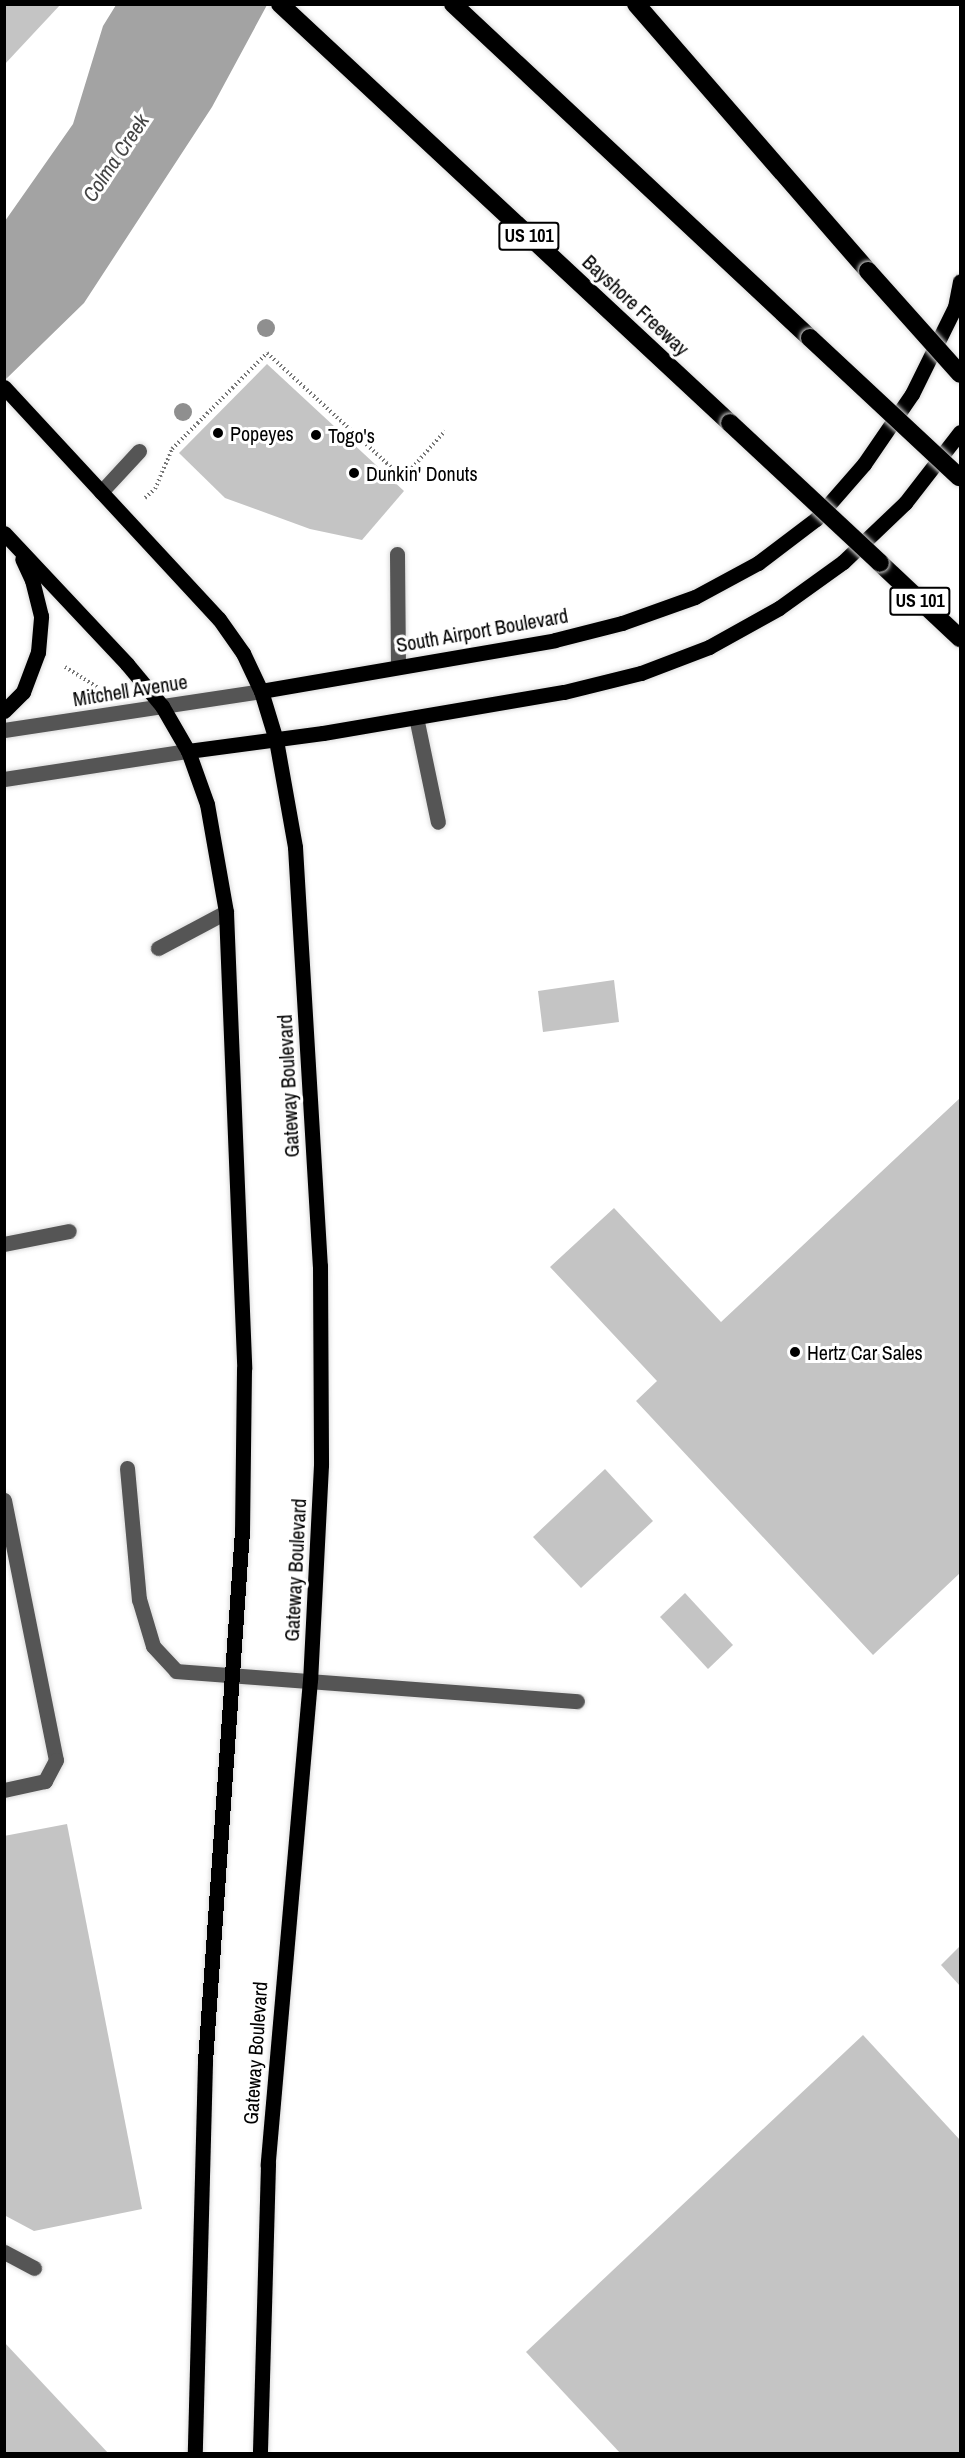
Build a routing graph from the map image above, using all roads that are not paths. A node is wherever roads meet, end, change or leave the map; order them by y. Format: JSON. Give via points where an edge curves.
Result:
{"nodes":[{"id":1,"x":280,"y":4,"type":"edge"},
{"id":2,"x":453,"y":4,"type":"edge"},
{"id":3,"x":636,"y":4,"type":"edge"},
{"id":4,"x":960,"y":281,"type":"edge"},
{"id":5,"x":957,"y":303,"type":"edge"},
{"id":6,"x":960,"y":374,"type":"edge"},
{"id":7,"x":4,"y":387,"type":"edge"},
{"id":8,"x":960,"y":432,"type":"edge"},
{"id":9,"x":139,"y":451,"type":"dead end"},
{"id":10,"x":960,"y":478,"type":"edge"},
{"id":11,"x":102,"y":492,"type":"junction"},
{"id":12,"x":9,"y":538,"type":"edge"},
{"id":13,"x":397,"y":554,"type":"dead end"},
{"id":14,"x":960,"y":638,"type":"edge"},
{"id":15,"x":398,"y":667,"type":"junction"},
{"id":16,"x":261,"y":691,"type":"junction"},
{"id":17,"x":162,"y":706,"type":"junction"},
{"id":18,"x":4,"y":711,"type":"edge"},
{"id":19,"x":416,"y":717,"type":"junction"},
{"id":20,"x":4,"y":730,"type":"edge"},
{"id":21,"x":276,"y":740,"type":"junction"},
{"id":22,"x":188,"y":751,"type":"junction"},
{"id":23,"x":4,"y":779,"type":"edge"},
{"id":24,"x":438,"y":822,"type":"dead end"},
{"id":25,"x":226,"y":912,"type":"junction"},
{"id":26,"x":158,"y":948,"type":"dead end"},
{"id":27,"x":69,"y":1231,"type":"dead end"},
{"id":28,"x":4,"y":1244,"type":"edge"},
{"id":29,"x":127,"y":1468,"type":"dead end"},
{"id":30,"x":4,"y":1500,"type":"edge"},
{"id":31,"x":231,"y":1675,"type":"junction"},
{"id":32,"x":310,"y":1680,"type":"junction"},
{"id":33,"x":577,"y":1701,"type":"dead end"},
{"id":34,"x":4,"y":1790,"type":"edge"},
{"id":35,"x":4,"y":2252,"type":"edge"},
{"id":36,"x":34,"y":2268,"type":"dead end"},
{"id":37,"x":195,"y":2454,"type":"edge"},
{"id":38,"x":260,"y":2454,"type":"edge"}],
"edges":[{"from":1,"to":14,"type":"highway","name":"Bayshore Freeway","number":"US 101","bridge":true},
{"from":2,"to":10,"type":"highway","bridge":true},
{"from":3,"to":6,"type":"highway","bridge":true},
{"from":4,"to":5,"type":"main road","name":"South Airport Boulevard"},
{"from":5,"to":15,"type":"main road","name":"South Airport Boulevard","via":[[912,394],[864,464],[816,519],[758,563],[695,597],[622,623],[555,640]]},
{"from":7,"to":11,"type":"main road"},
{"from":8,"to":19,"type":"main road","via":[[905,503],[843,562],[779,608],[709,647],[641,673],[564,692]]},
{"from":9,"to":11,"type":"street"},
{"from":11,"to":16,"type":"main road","via":[[219,619],[243,652]]},
{"from":12,"to":17,"type":"main road"},
{"from":12,"to":18,"type":"main road","via":[[32,580],[40,625],[38,652],[23,692]]},
{"from":13,"to":15,"type":"street"},
{"from":15,"to":16,"type":"main road","name":"South Airport Boulevard"},
{"from":16,"to":17,"type":"street","name":"Mitchell Avenue"},
{"from":16,"to":21,"type":"main road","name":"Gateway Boulevard"},
{"from":17,"to":20,"type":"street","name":"Mitchell Avenue"},
{"from":17,"to":22,"type":"main road"},
{"from":19,"to":21,"type":"main road"},
{"from":19,"to":24,"type":"street"},
{"from":21,"to":22,"type":"main road"},
{"from":21,"to":32,"type":"main road","name":"Gateway Boulevard","via":[[296,857],[320,1266],[321,1465]]},
{"from":22,"to":23,"type":"street"},
{"from":22,"to":25,"type":"main road","via":[[207,804]]},
{"from":25,"to":26,"type":"street"},
{"from":25,"to":31,"type":"main road","via":[[244,1369],[242,1531]]},
{"from":27,"to":28,"type":"street"},
{"from":29,"to":31,"type":"street","via":[[139,1599],[153,1646],[176,1671]]},
{"from":30,"to":34,"type":"street","via":[[56,1760],[45,1781]]},
{"from":31,"to":32,"type":"street"},
{"from":31,"to":37,"type":"main road","via":[[205,2062]]},
{"from":32,"to":33,"type":"street"},
{"from":32,"to":38,"type":"main road","name":"Gateway Boulevard","via":[[275,2058]]},
{"from":35,"to":36,"type":"street"}]}
